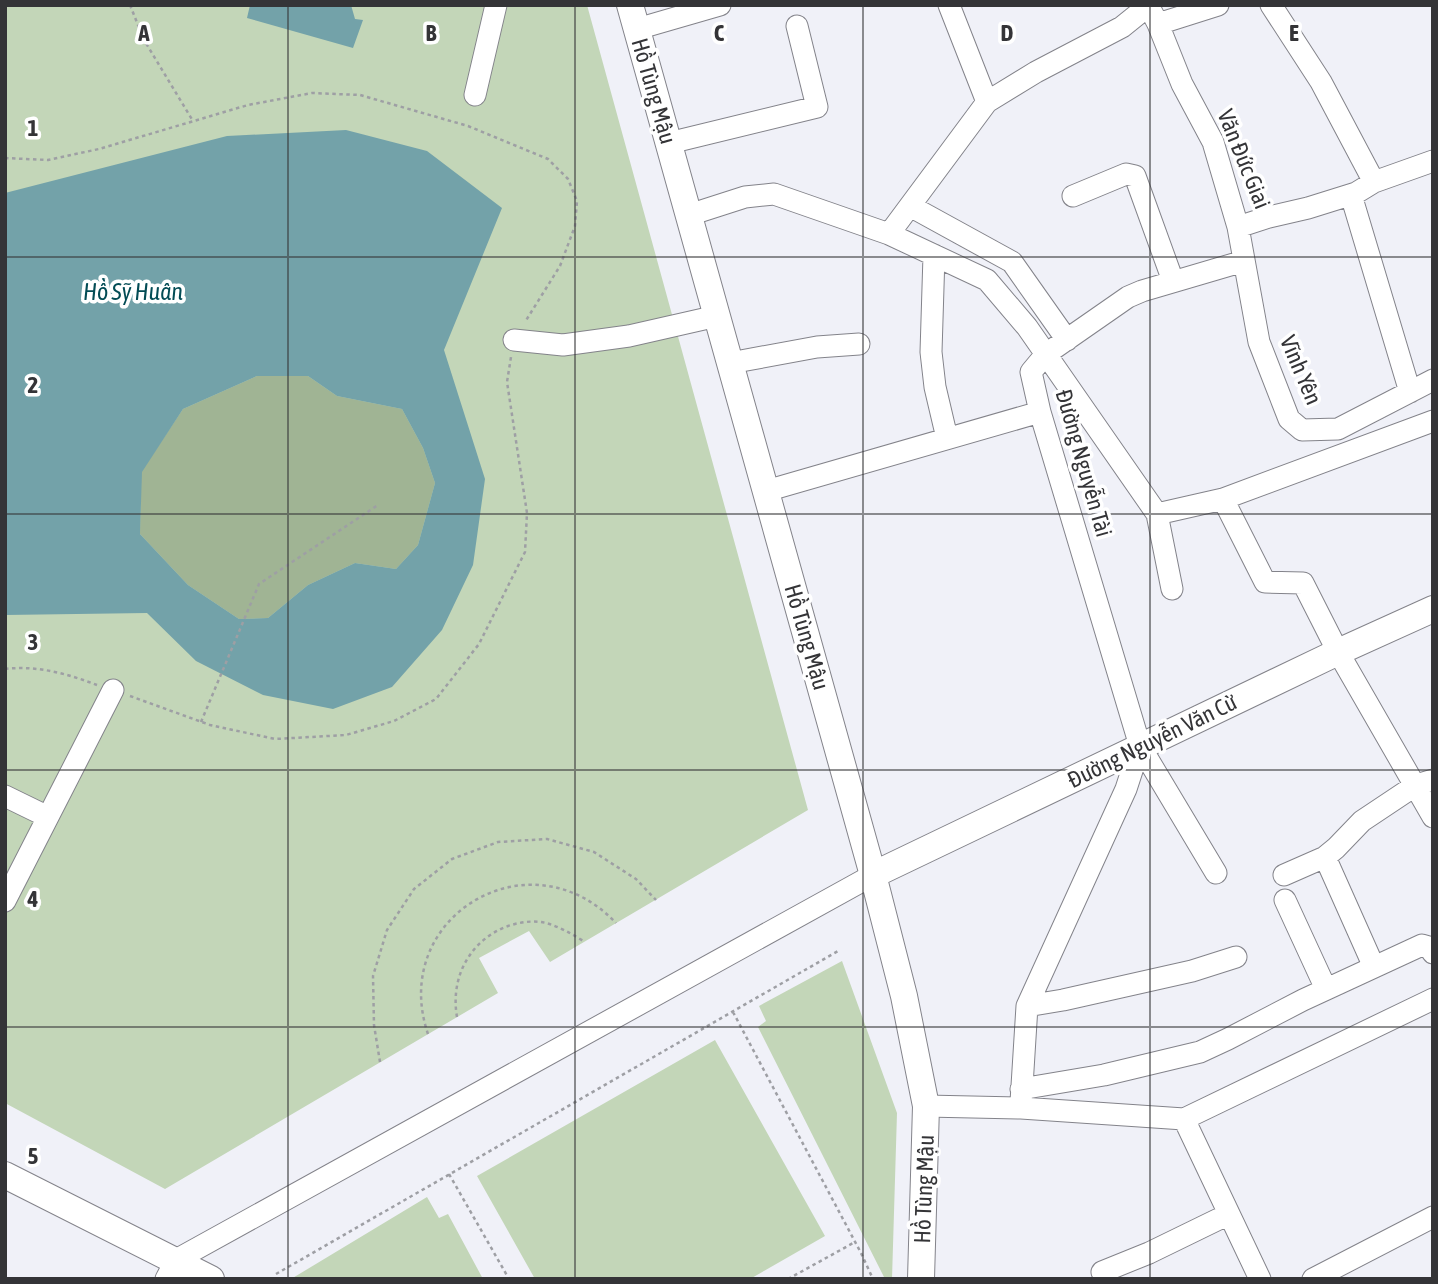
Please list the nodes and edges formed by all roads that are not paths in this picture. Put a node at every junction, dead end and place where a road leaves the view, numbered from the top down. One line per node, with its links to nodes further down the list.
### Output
1 (496, 5): 9 (street)
2 (720, 5): 7 (street)
3 (949, 5): 10 (street)
4 (1218, 5): 6 (street)
5 (1271, 5): 13 (street)
6 (1151, 12): 10 (street); 18 (street, Văn Đức Giai)
7 (633, 17): 11 (main road, Hồ Tùng Mậu)
8 (797, 26): 11 (street)
9 (475, 95)
10 (987, 102): 16 (street)
11 (669, 143): 17 (main road, Hồ Tùng Mậu)
12 (1433, 161): 13 (street, Văn Đức Giai)
13 (1374, 182): 14 (street, Văn Đức Giai)
14 (1351, 195): 18 (street, Văn Đức Giai); 30 (street)
15 (1073, 196): 22 (street)
16 (910, 206): 19 (street); 25 (street)
17 (689, 215): 19 (street); 23 (main road, Hồ Tùng Mậu)
18 (1238, 227): 21 (street, Vĩnh Yên)
19 (889, 234): 20 (street)
20 (934, 255): 27 (street); 33 (street)
21 (1244, 261): 22 (street); 30 (street, Vĩnh Yên)
22 (1173, 281): 25 (street)
23 (717, 316): 24 (street); 28 (main road, Hồ Tùng Mậu)
24 (514, 340)
25 (1067, 340): 27 (street)
26 (859, 344): 28 (street)
27 (1046, 354): 31 (street, Đường Nguyễn Tài); 36 (street)
28 (730, 363): 34 (main road, Hồ Tùng Mậu)
29 (1433, 380): 30 (street, Vĩnh Yên)
30 (1410, 392)
31 (1040, 412): 33 (street); 41 (street, Đường Nguyễn Tài)
32 (1433, 421): 35 (street)
33 (947, 438): 34 (street)
34 (766, 491): 48 (main road, Hồ Tùng Mậu)
35 (1223, 499): 36 (street); 39 (street)
36 (1157, 514): 37 (street)
37 (1172, 589)
38 (1433, 608): 39 (main road, Đường Nguyễn Văn Cừ)
39 (1338, 652): 41 (main road, Đường Nguyễn Văn Cừ); 42 (street)
40 (113, 690): 44 (street)
41 (1140, 746): 47 (street, Đường Nguyễn Tài); 48 (main road, Đường Nguyễn Văn Cừ); 57 (street)
42 (1424, 783): 45 (street); 46 (street)
43 (5, 796): 44 (street)
44 (48, 817): 51 (street)
45 (1433, 817)
46 (1325, 856): 49 (street); 54 (street)
47 (1216, 873)
48 (873, 875): 59 (main road, Hồ Tùng Mậu); 64 (street)
49 (1284, 875)
50 (1285, 900): 55 (street)
51 (5, 901)
52 (1433, 953): 54 (street)
53 (1236, 957): 57 (street)
54 (1374, 967): 55 (street)
55 (1326, 989): 58 (street)
56 (1433, 999): 60 (street)
57 (1027, 1006): 58 (street)
58 (1021, 1098): 59 (street); 60 (street)
59 (926, 1106): 67 (main road, Hồ Tùng Mậu)
60 (1184, 1119): 62 (street)
61 (5, 1175): 64 (main road)
62 (1229, 1214): 65 (street); 68 (street)
63 (1433, 1217): 69 (street)
64 (171, 1270): 66 (main road)
65 (1102, 1272)
66 (211, 1279)
67 (921, 1279)
68 (1260, 1279)
69 (1313, 1279)

